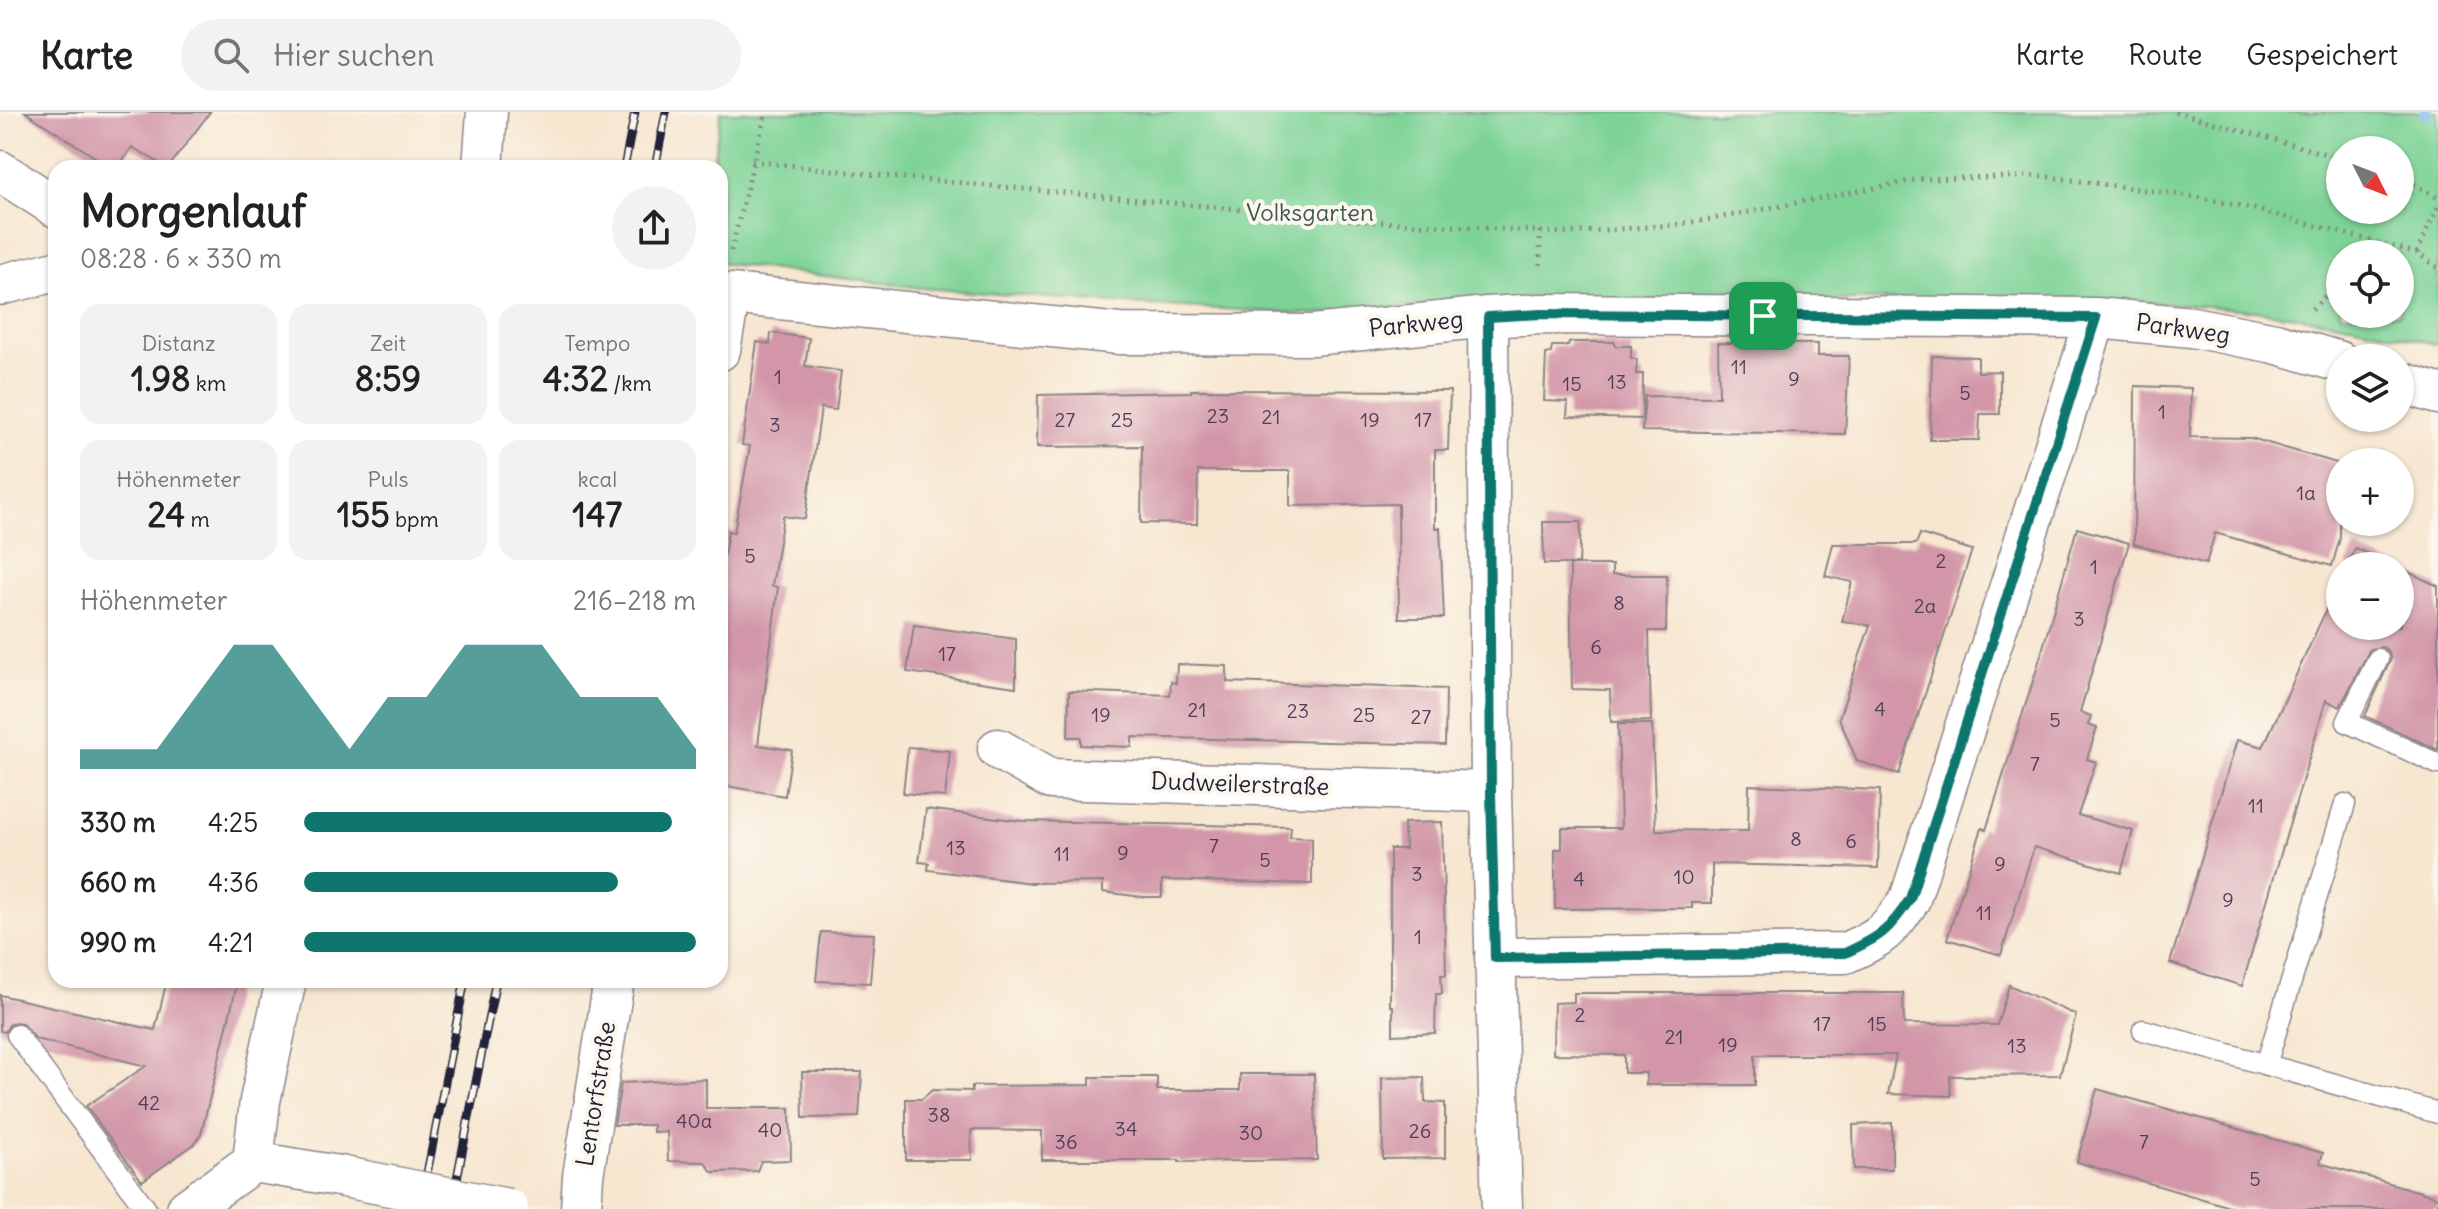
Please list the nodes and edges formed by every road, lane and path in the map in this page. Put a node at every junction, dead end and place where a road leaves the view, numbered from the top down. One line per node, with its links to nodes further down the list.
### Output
1 (487, 112): 5 (street)
2 (766, 112): 6 (path)
3 (2175, 112): 4 (path)
4 (2326, 154)
5 (484, 160)
6 (752, 161): 12 (path); 18 (path)
7 (0, 171): 10 (street)
8 (2414, 184): 9 (path)
9 (2438, 198)
10 (48, 202)
11 (2438, 206): 14 (path)
12 (2370, 240)
13 (2414, 252): 14 (path)
14 (2417, 253): 15 (path)
15 (2438, 268)
16 (48, 273): 17 (street)
17 (0, 285)
18 (730, 294): 19 (street); 20 (street, Parkweg)
19 (728, 305)
20 (1488, 317): 21 (street, Parkweg); 28 (street)
21 (2096, 318): 22 (street, Parkweg); 30 (street)
22 (2326, 358)
23 (2414, 386): 24 (street)
24 (2438, 394)
25 (2378, 659): 27 (lane)
26 (998, 749): 28 (street, Dudweilerstraße)
27 (2438, 764)
28 (1491, 792): 30 (street)
29 (2345, 804): 35 (lane)
30 (1495, 958): 42 (street)
31 (284, 988): 37 (street)
32 (613, 988): 41 (street, Lentorfstraße)
33 (2143, 1030): 35 (lane)
34 (17, 1035): 38 (lane)
35 (2266, 1065): 36 (lane)
36 (2438, 1113)
37 (253, 1162): 39 (street); 40 (street, bridge)
38 (146, 1209)
39 (187, 1209)
40 (508, 1209)
41 (581, 1209)
42 (1502, 1209)

